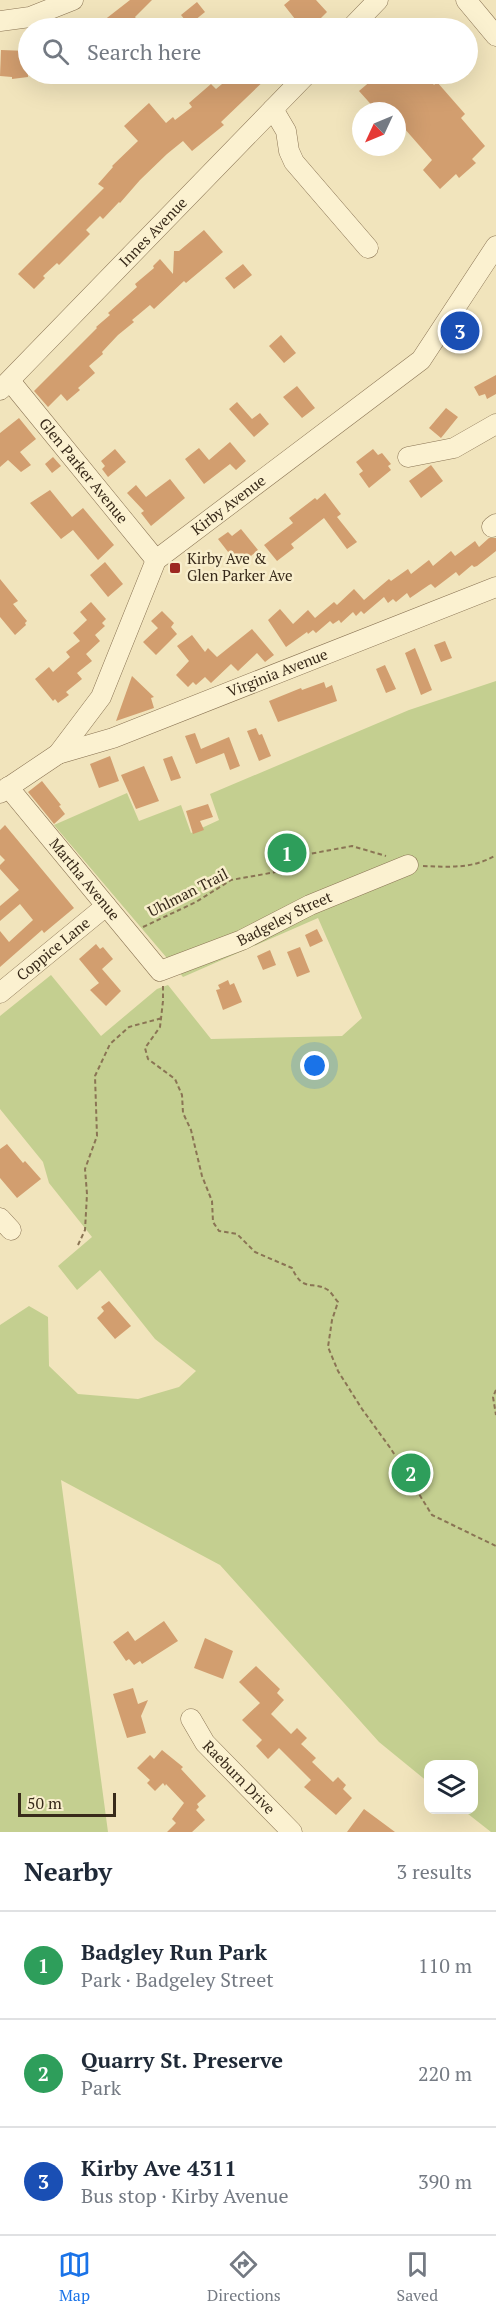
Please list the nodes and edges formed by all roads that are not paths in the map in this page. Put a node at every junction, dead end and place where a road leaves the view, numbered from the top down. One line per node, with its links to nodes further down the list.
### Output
1 (73, 0): 4 (street)
2 (378, 0): 5 (street)
3 (466, 0): 8 (street)
4 (22, 18)
5 (361, 18)
6 (18, 19): 7 (street)
7 (0, 21)
8 (496, 36)
9 (297, 84): 10 (street, Innes Avenue)
10 (273, 109): 12 (street); 13 (street, Innes Avenue)
11 (496, 246): 16 (street, Kirby Avenue)
12 (368, 248)
13 (5, 386): 16 (street, Glen Parker Avenue)
14 (495, 425): 15 (street)
15 (408, 457)
16 (156, 560): 18 (street)
17 (496, 587): 18 (street, Virginia Avenue)
18 (58, 754): 19 (street)
19 (4, 790): 21 (street, Martha Avenue)
20 (408, 865): 22 (street, Badgeley Street)
21 (106, 906): 22 (street, Martha Avenue); 23 (street, Coppice Lane)
22 (160, 971)
23 (0, 993)
24 (191, 1719): 25 (street, Raeburn Drive)
25 (292, 1832)

